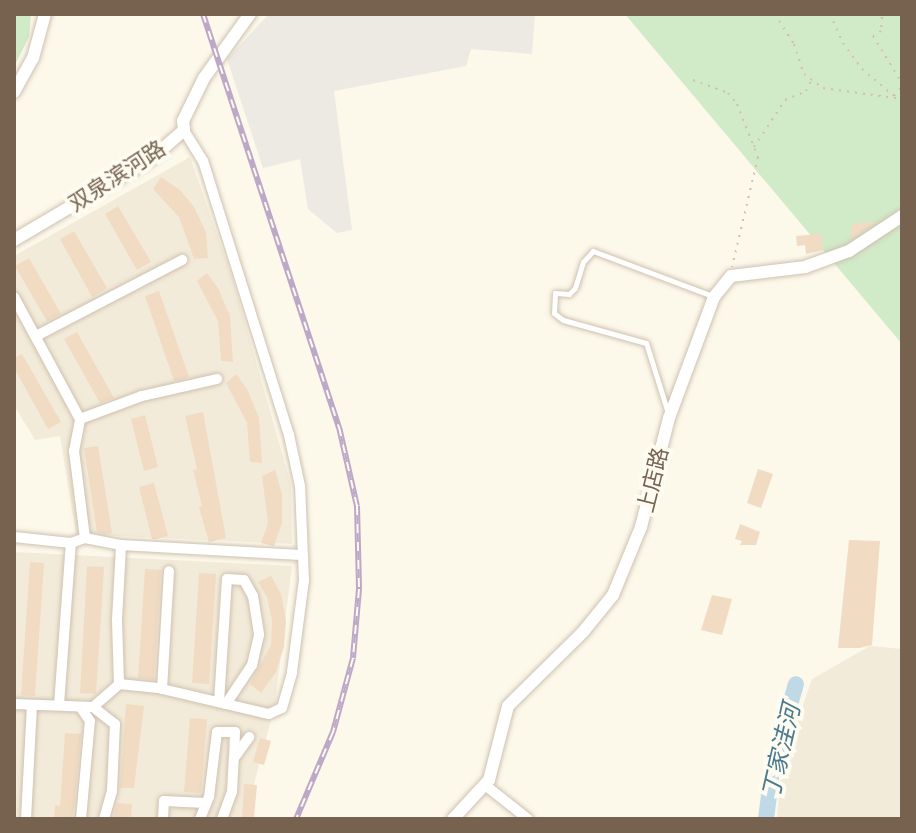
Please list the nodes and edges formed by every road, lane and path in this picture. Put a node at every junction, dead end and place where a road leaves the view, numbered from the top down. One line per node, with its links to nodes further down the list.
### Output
1 (45, 14): 9 (street)
2 (250, 14): 12 (street, 双泉滨河路)
3 (775, 14): 6 (path)
4 (830, 14): 10 (path)
5 (878, 14): 8 (path)
6 (812, 79): 10 (path); 13 (path)
7 (693, 80): 13 (path)
8 (902, 84): 10 (path)
9 (14, 92)
10 (894, 96): 11 (path)
11 (902, 99)
12 (184, 130): 15 (street, 双泉滨河路); 28 (street)
13 (754, 148): 17 (path)
14 (902, 216): 17 (street)
15 (14, 240)
16 (182, 260): 20 (street)
17 (731, 276): 19 (street, 上店路)
18 (14, 297): 20 (street)
19 (714, 297): 22 (street, 上店路); 22 (lane)
20 (36, 336): 23 (street)
21 (217, 379): 23 (street)
22 (669, 418): 40 (street, 上店路)
23 (80, 419): 25 (street)
24 (14, 537): 26 (street)
25 (85, 538): 26 (street); 27 (street)
26 (71, 543): 35 (street)
27 (121, 545): 28 (street); 30 (street)
28 (301, 555): 32 (street)
29 (169, 571): 31 (street)
30 (119, 684): 31 (street); 36 (street)
31 (162, 689): 32 (street)
32 (222, 703): 32 (street)
33 (14, 704): 34 (street)
34 (32, 705): 35 (street); 42 (street)
35 (59, 705): 37 (street)
36 (93, 707): 37 (street); 44 (street)
37 (81, 708): 43 (street)
38 (249, 737): 39 (street)
39 (234, 758): 41 (street); 47 (street)
40 (485, 785): 48 (street, 上店路); 49 (street)
41 (206, 803): 45 (street); 46 (street)
42 (26, 819)
43 (81, 819)
44 (104, 819)
45 (163, 819)
46 (200, 819)
47 (222, 819)
48 (453, 819)
49 (528, 819)

